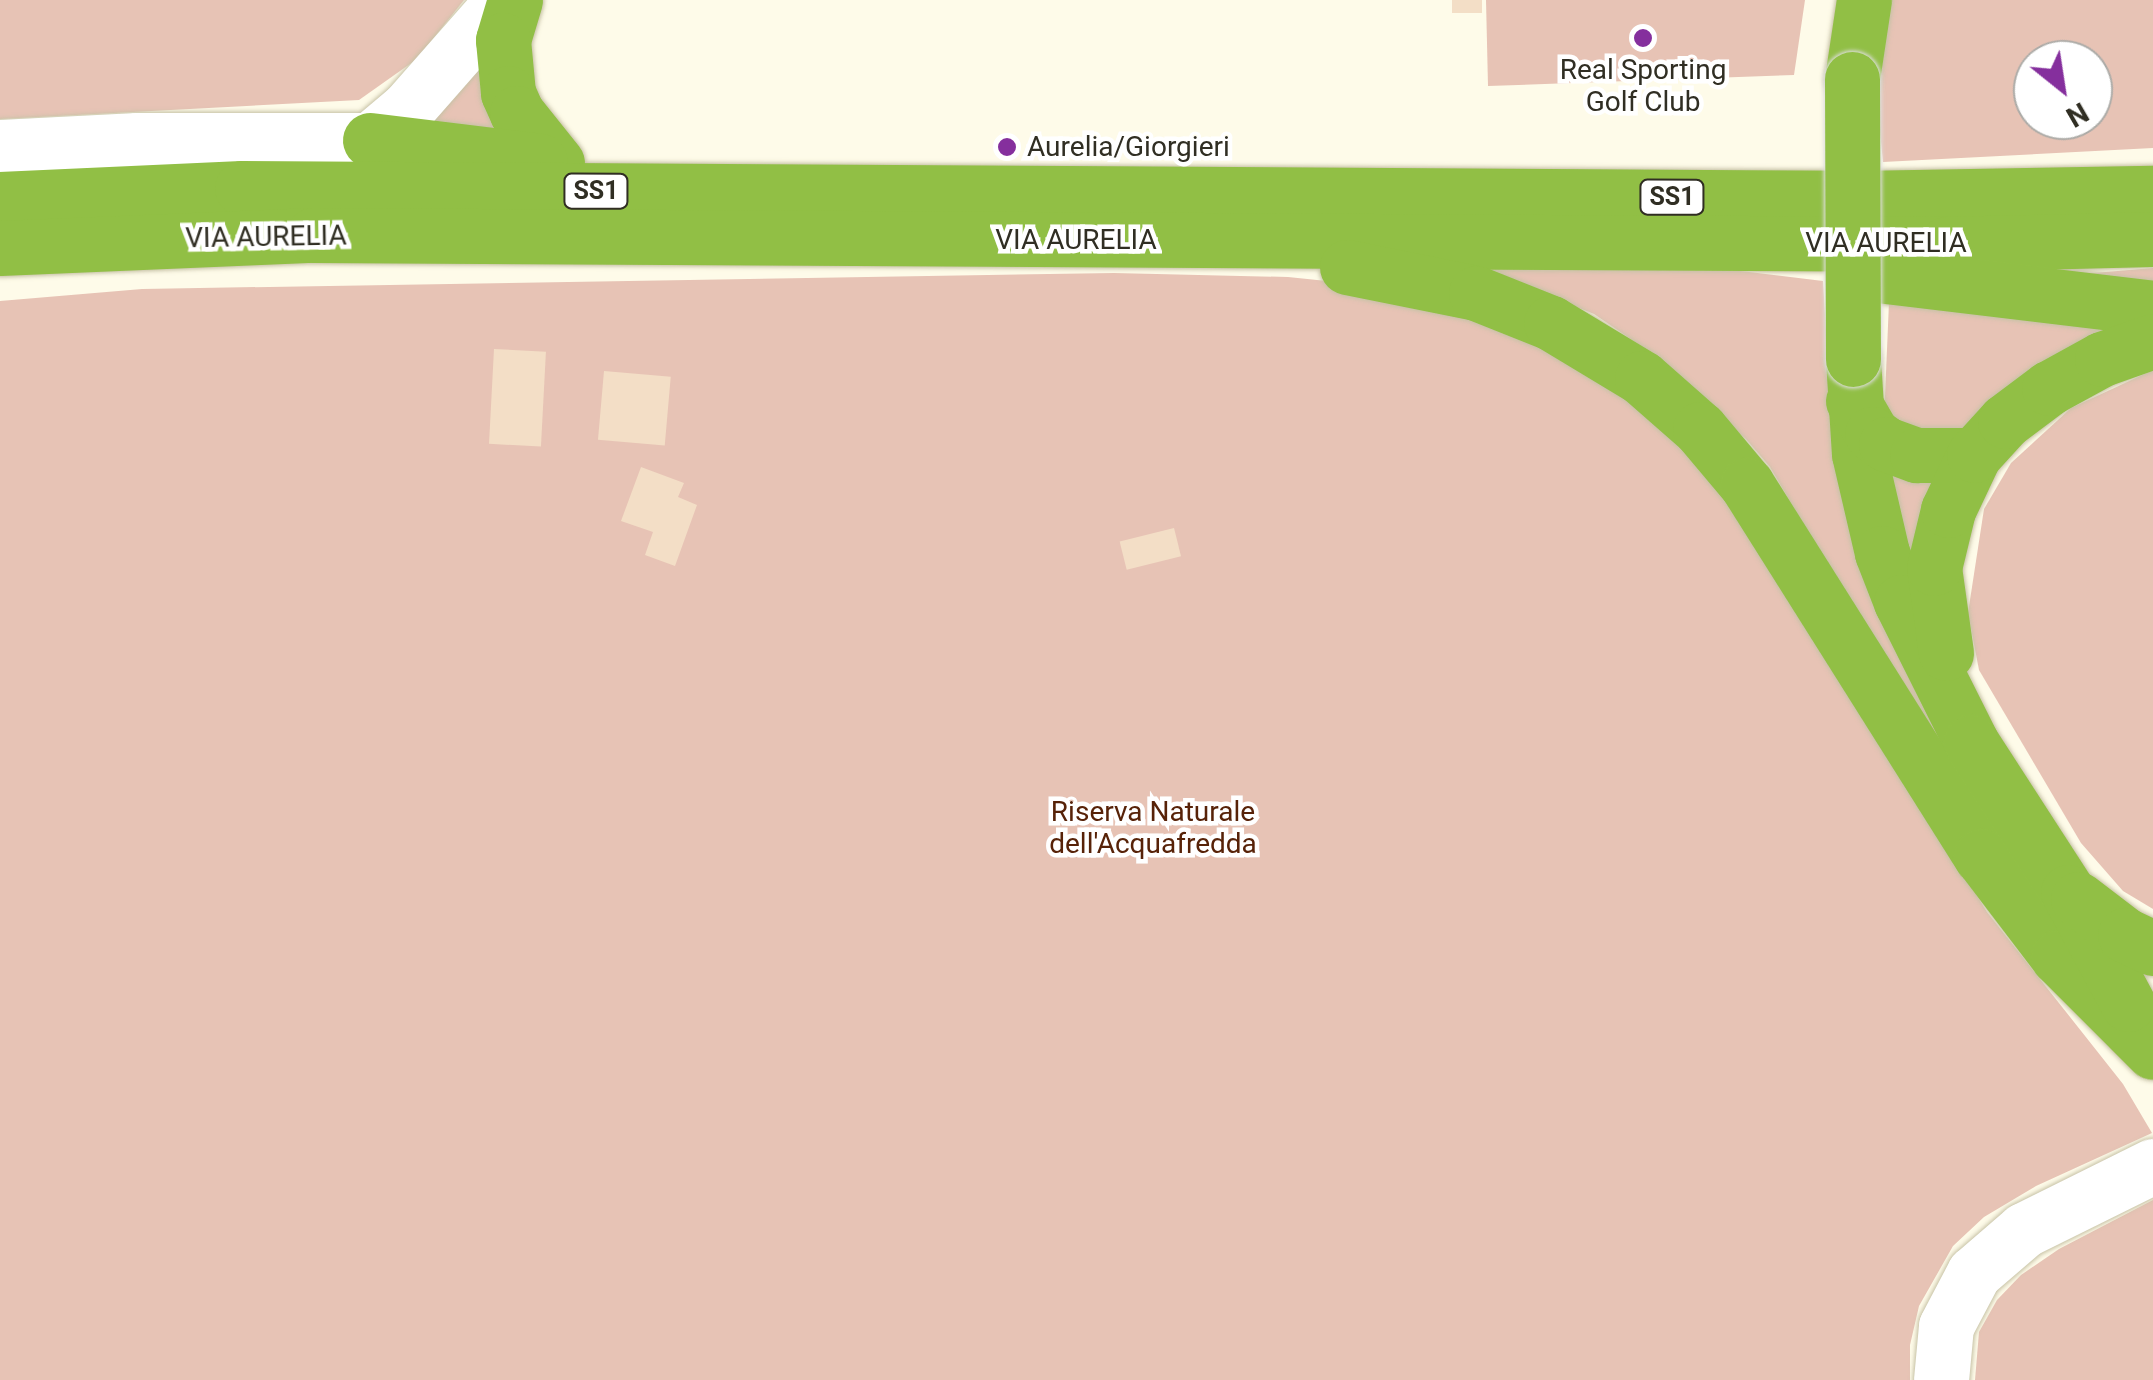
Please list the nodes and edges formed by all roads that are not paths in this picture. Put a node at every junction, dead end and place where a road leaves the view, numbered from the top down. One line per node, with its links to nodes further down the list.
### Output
1 (504, 0): 4 (street)
2 (515, 0): 6 (highway)
3 (1864, 0): 18 (highway, bridge)
4 (370, 140): 5 (street); 6 (highway)
5 (0, 147)
6 (557, 163): 8 (highway)
7 (2153, 193): 8 (highway, VIA AURELIA / SS1)
8 (1192, 195): 9 (highway, VIA AURELIA / SS1)
9 (0, 200)
10 (546, 238): 12 (highway, VIA AURELIA / SS1); 14 (highway, VIA AURELIA / SS1); 15 (highway)
11 (2153, 239): 13 (highway, VIA AURELIA / SS1)
12 (990, 240): 13 (highway, VIA AURELIA / SS1); 23 (highway)
13 (1648, 242): 16 (highway)
14 (0, 248)
15 (0, 286)
16 (2153, 308)
17 (2153, 341): 19 (highway)
18 (1853, 380): 19 (highway); 20 (highway)
19 (1974, 455): 20 (highway)
20 (1971, 742): 21 (highway)
21 (2068, 892): 22 (highway); 23 (highway)
22 (2153, 948)
23 (2153, 1052)
24 (2153, 1166): 25 (street)
25 (1942, 1380)

